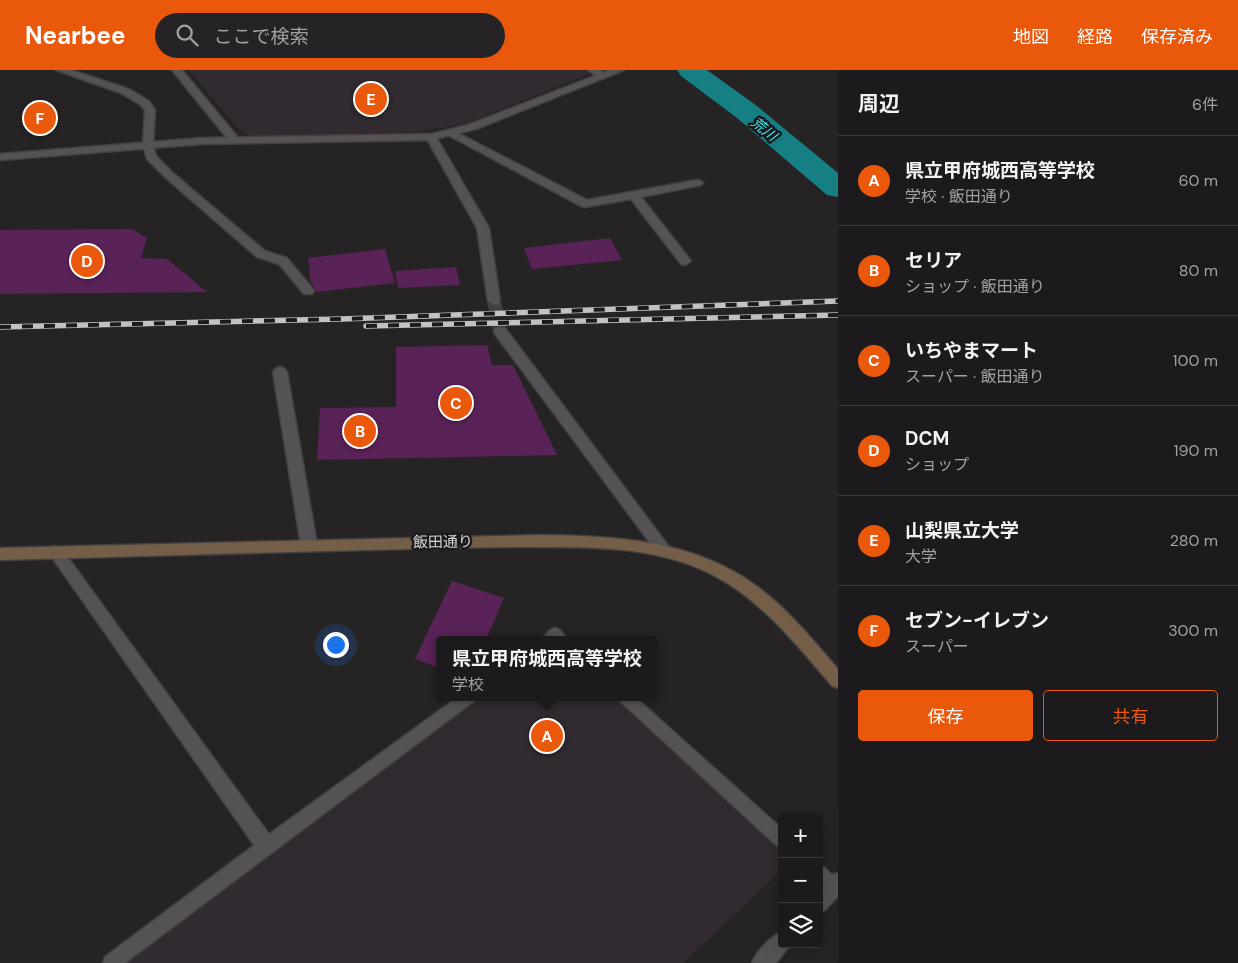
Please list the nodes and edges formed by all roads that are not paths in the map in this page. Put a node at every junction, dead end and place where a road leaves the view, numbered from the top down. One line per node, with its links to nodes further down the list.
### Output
1 (61, 70): 8 (street)
2 (177, 70): 7 (street)
3 (619, 70): 4 (street)
4 (597, 73): 5 (street)
5 (452, 133): 6 (street); 11 (street)
6 (431, 137): 7 (street); 14 (street)
7 (235, 141): 8 (street)
8 (148, 145): 9 (street); 13 (street)
9 (0, 157)
10 (697, 183): 11 (street)
11 (634, 195): 12 (street)
12 (685, 262)
13 (308, 291)
14 (494, 301)
15 (500, 331): 18 (street)
16 (280, 372): 17 (street)
17 (308, 545): 18 (main road, 飯田通り); 19 (main road, 飯田通り)
18 (664, 551): 21 (main road, 飯田通り)
19 (56, 552): 20 (main road, 飯田通り); 25 (street)
20 (0, 554)
21 (838, 681)
22 (464, 701): 25 (lane)
23 (629, 701): 24 (lane)
24 (778, 836)
25 (266, 846): 29 (lane)
26 (830, 881): 27 (street)
27 (823, 894)
28 (778, 946): 30 (street)
29 (111, 963)
30 (762, 963)

